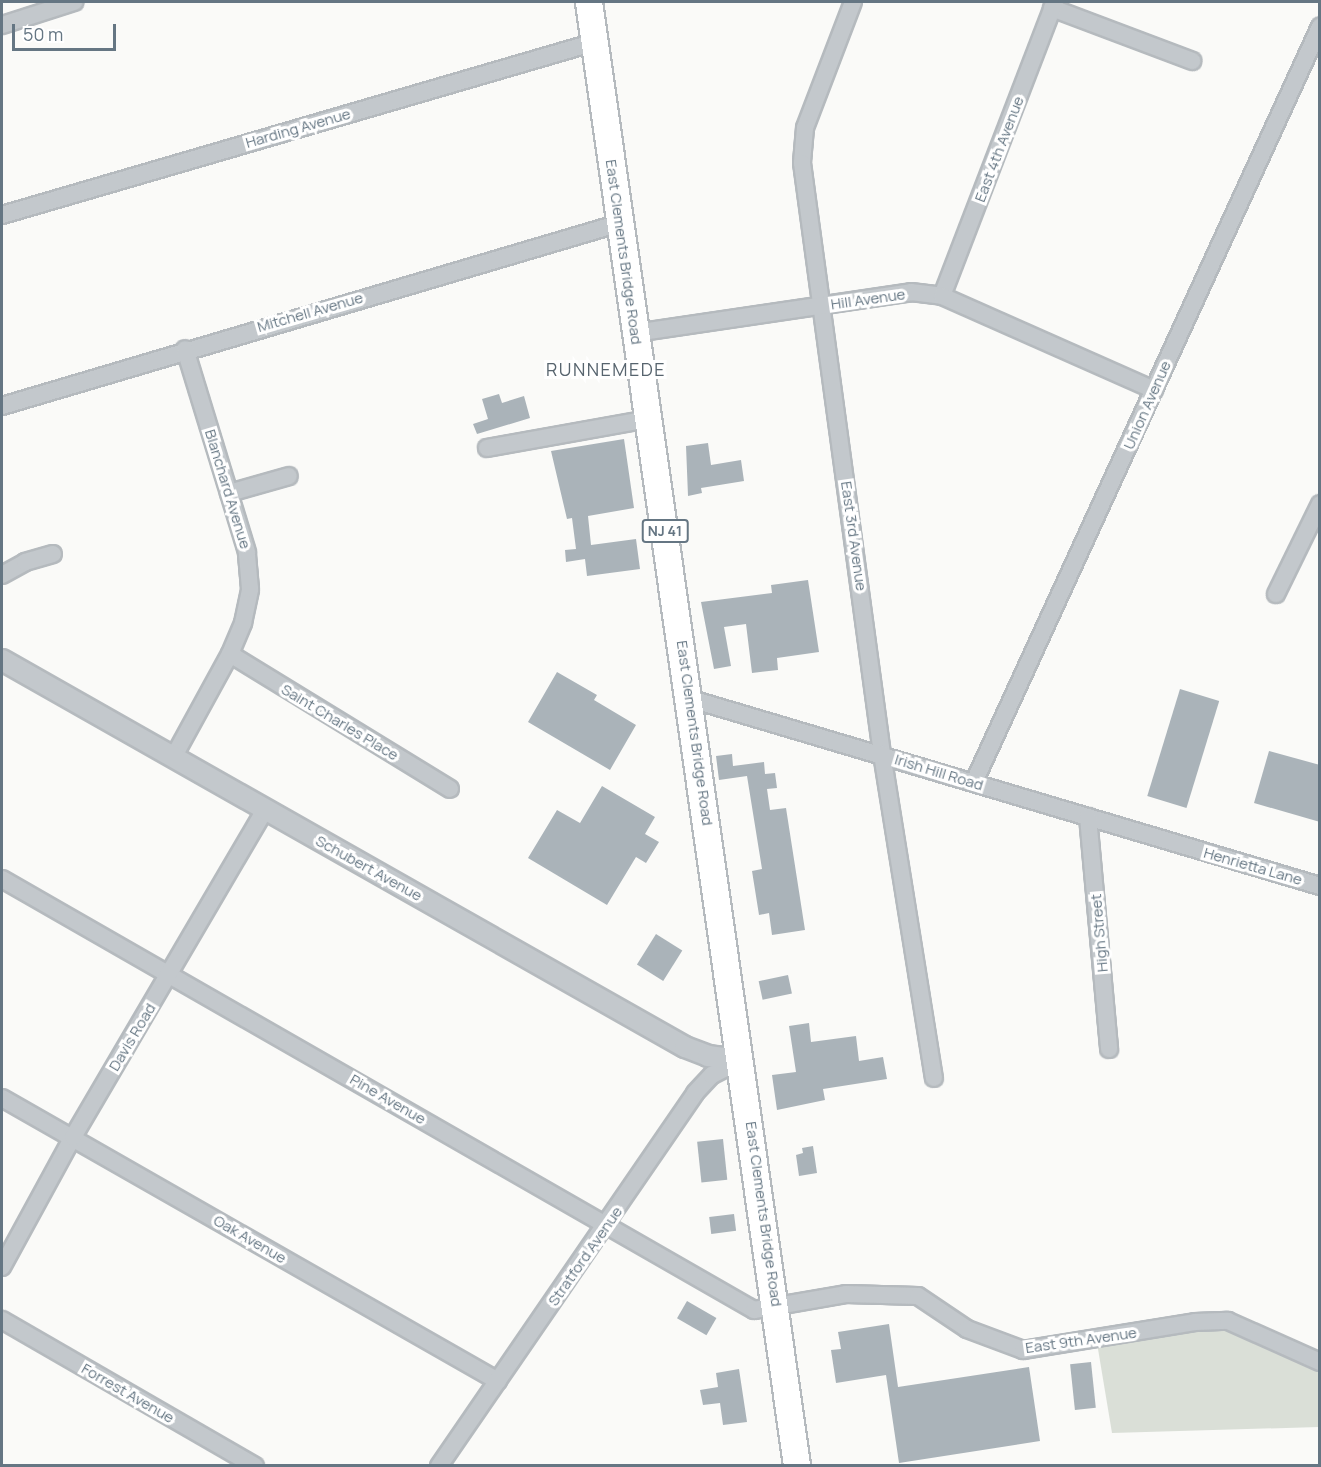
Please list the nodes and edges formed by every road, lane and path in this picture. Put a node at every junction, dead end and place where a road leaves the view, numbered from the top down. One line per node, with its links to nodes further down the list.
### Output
1 (74, 2): 5 (street)
2 (589, 2): 7 (main road, East Clements Bridge Road / NJ 41)
3 (854, 2): 12 (street, East 3rd Avenue)
4 (1054, 5): 8 (street); 11 (street, East 4th Avenue)
5 (2, 25)
6 (1320, 27): 15 (street, Union Avenue)
7 (595, 42): 9 (street, Harding Avenue); 10 (main road, East Clements Bridge Road / NJ 41)
8 (1192, 61)
9 (2, 215)
10 (620, 223): 13 (main road, East Clements Bridge Road / NJ 41); 14 (street, Mitchell Avenue)
11 (942, 296): 12 (street, Hill Avenue); 15 (street, Hill Avenue)
12 (822, 306): 13 (street, Hill Avenue); 28 (street, East 3rd Avenue)
13 (635, 333): 17 (main road, East Clements Bridge Road / NJ 41)
14 (185, 349): 16 (street, Mitchell Avenue); 20 (street, Blanchard Avenue)
15 (1154, 390): 30 (street, Union Avenue)
16 (2, 406)
17 (648, 419): 18 (street); 27 (main road, East Clements Bridge Road / NJ 41)
18 (487, 448)
19 (289, 476): 20 (street)
20 (229, 493): 25 (street, Blanchard Avenue)
21 (1320, 504): 24 (street)
22 (53, 554): 23 (street)
23 (2, 575)
24 (1276, 594)
25 (230, 654): 29 (street, Blanchard Avenue); 31 (street, Saint Charles Place)
26 (2, 660): 29 (street, Schubert Avenue)
27 (690, 699): 28 (street, Irish Hill Road); 39 (main road, East Clements Bridge Road / NJ 41)
28 (882, 754): 30 (street, Irish Hill Road); 40 (street, East 3rd Avenue)
29 (173, 758): 32 (street, Schubert Avenue)
30 (974, 782): 33 (street, Irish Hill Road)
31 (450, 789)
32 (265, 810): 37 (street, Davis Road); 39 (street, Schubert Avenue)
33 (1088, 817): 34 (street, Irish Hill Road); 38 (street, High Street)
34 (1186, 847): 36 (street, Henrietta Lane)
35 (2, 879): 37 (street, Pine Avenue)
36 (1320, 886)
37 (169, 975): 42 (street, Davis Road); 43 (street, Pine Avenue)
38 (1109, 1049)
39 (742, 1060): 43 (street, Stratford Avenue); 45 (main road, East Clements Bridge Road / NJ 41)
40 (934, 1078)
41 (2, 1098): 42 (street, Oak Avenue)
42 (73, 1137): 44 (street, Davis Road); 48 (street, Oak Avenue)
43 (607, 1225): 45 (street, Pine Avenue); 48 (street, Stratford Avenue)
44 (2, 1267)
45 (777, 1309): 47 (street, East 9th Avenue); 49 (main road, East Clements Bridge Road / NJ 41)
46 (2, 1320): 50 (street, Forrest Avenue)
47 (1320, 1362)
48 (498, 1381): 51 (street, Stratford Avenue)
49 (794, 1465)
50 (255, 1466)
51 (439, 1466)

